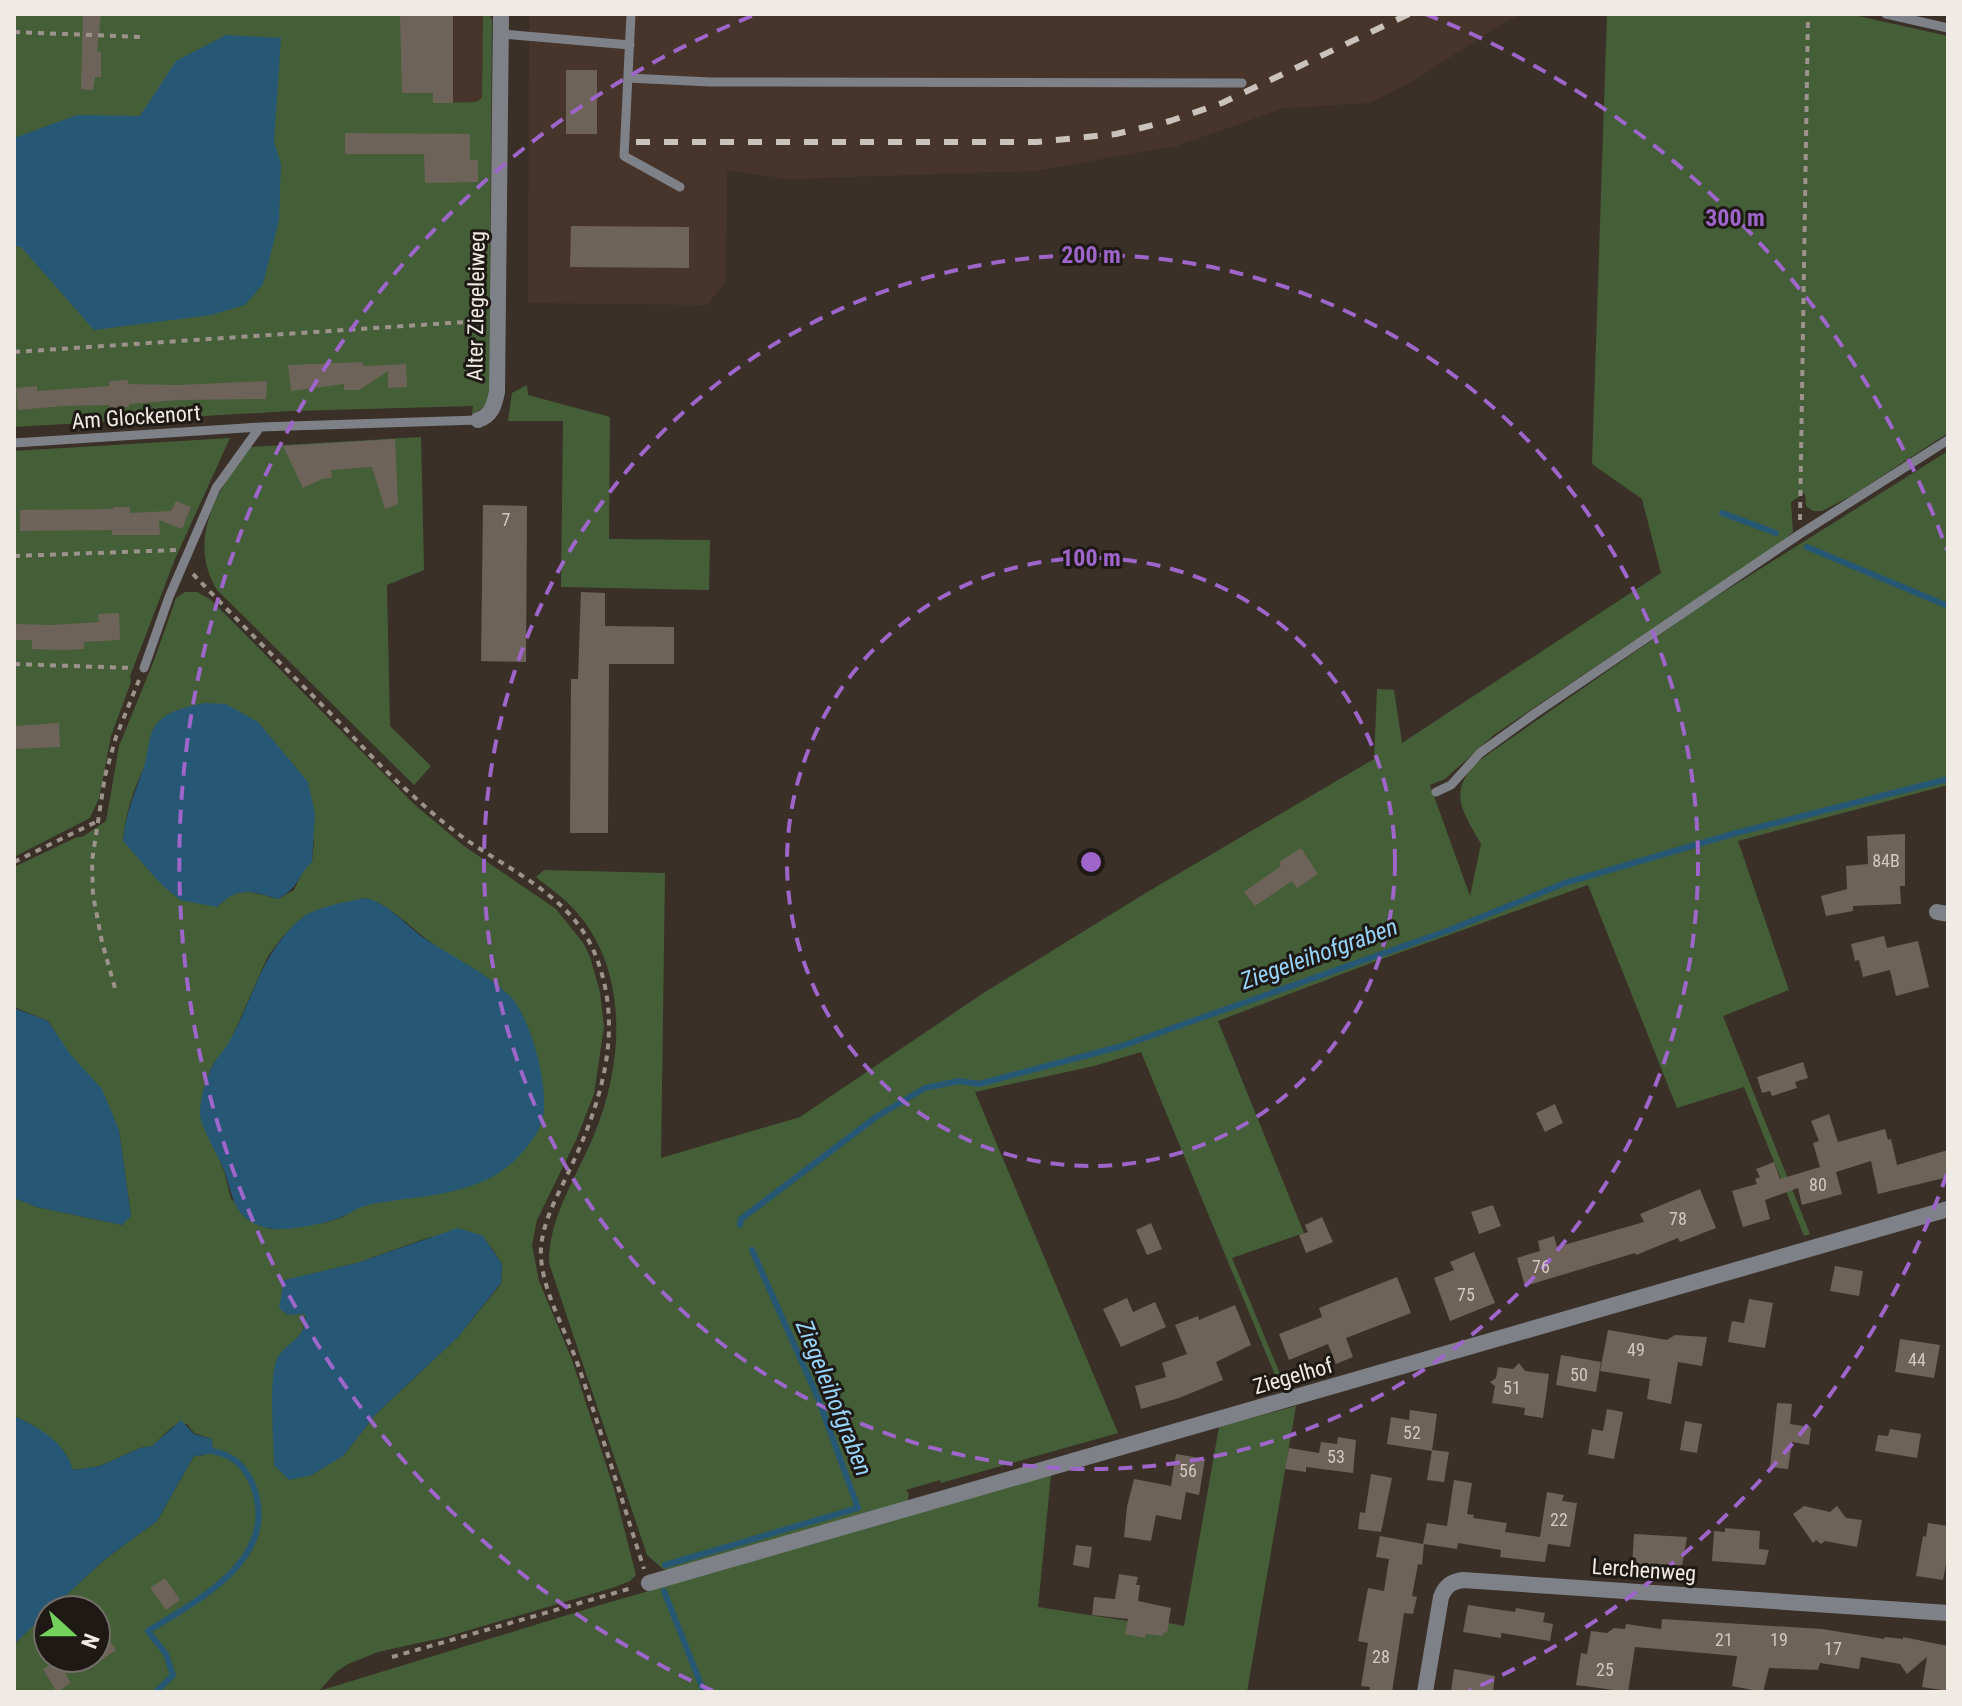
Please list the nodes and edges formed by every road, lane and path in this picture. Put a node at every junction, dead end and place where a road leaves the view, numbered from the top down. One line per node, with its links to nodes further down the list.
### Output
1 (501, 14): 7 (street, Alter Ziegeleiweg)
2 (631, 14): 9 (lane)
3 (1808, 14): 19 (path)
4 (1886, 14): 5 (lane)
5 (1948, 28)
6 (14, 32): 8 (path)
7 (501, 34): 9 (lane); 13 (street, Alter Ziegeleiweg)
8 (142, 37)
9 (630, 45): 10 (lane)
10 (628, 78): 11 (lane); 12 (lane)
11 (1242, 83)
12 (680, 187)
13 (498, 320): 14 (path); 15 (street, Alter Ziegeleiweg)
14 (14, 352)
15 (478, 420): 16 (lane, Alter Ziegeleiweg)
16 (260, 427): 18 (lane, Am Glockenort); 20 (lane)
17 (1948, 440): 19 (lane)
18 (14, 443)
19 (1800, 534): 25 (lane)
20 (190, 549): 21 (path); 22 (lane)
21 (14, 556)
22 (184, 564): 24 (lane); 30 (path)
23 (14, 664): 24 (path)
24 (144, 668): 26 (path)
25 (1436, 792)
26 (100, 820): 27 (path); 28 (path)
27 (14, 862)
28 (115, 988)
29 (1948, 1209): 30 (street, Ziegelhof)
30 (649, 1583): 32 (path)
31 (1948, 1613): 33 (street, Lerchenweg)
32 (392, 1657)
33 (1425, 1692)

